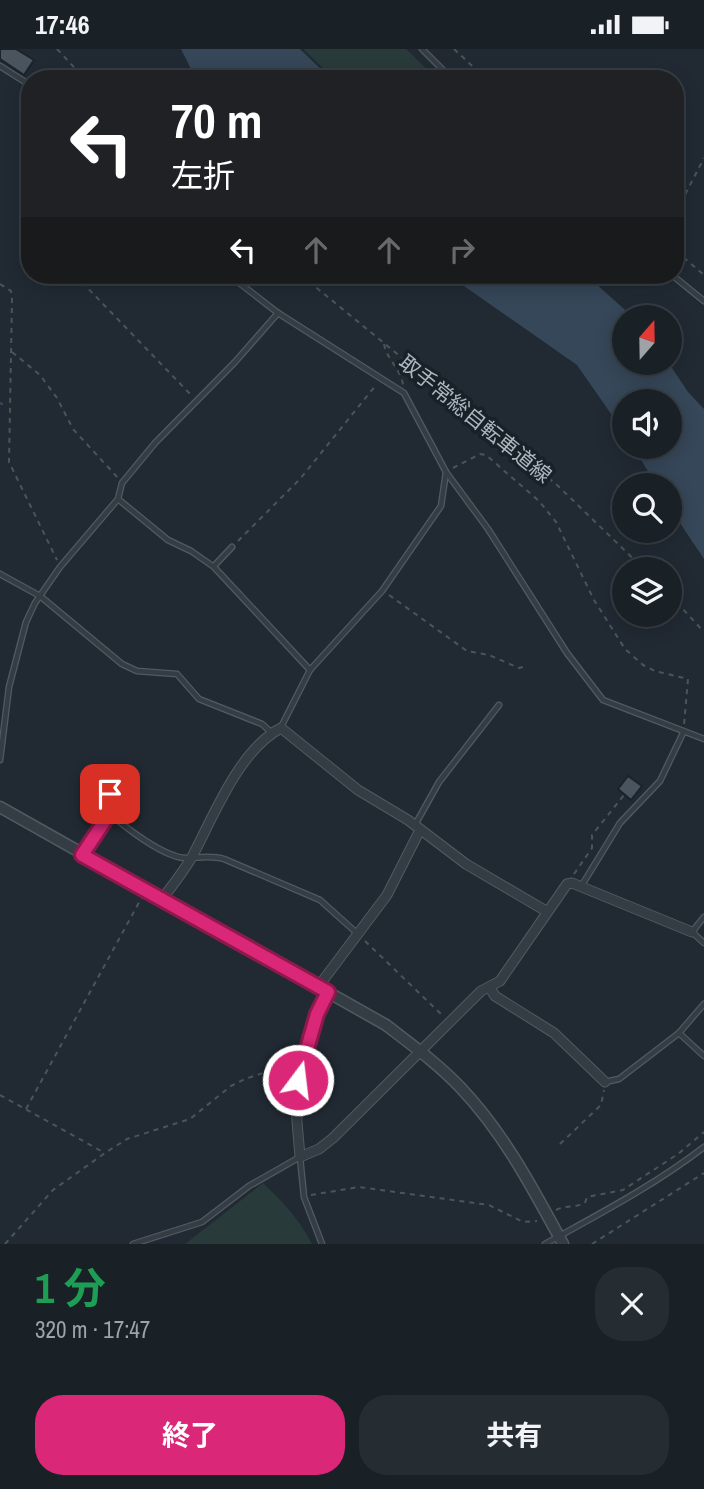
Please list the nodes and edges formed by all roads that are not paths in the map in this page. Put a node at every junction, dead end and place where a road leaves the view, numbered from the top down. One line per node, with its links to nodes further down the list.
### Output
1 (422, 49): 3 (lane)
2 (0, 66): 4 (lane)
3 (443, 70)
4 (21, 79)
5 (241, 284): 8 (lane)
6 (683, 284): 7 (lane)
7 (704, 302)
8 (278, 313): 9 (lane); 10 (lane)
9 (446, 472): 15 (lane); 18 (lane)
10 (118, 499): 12 (lane); 14 (lane)
11 (232, 547): 12 (lane)
12 (214, 567): 15 (lane)
13 (0, 574): 14 (lane)
14 (40, 596): 17 (lane); 20 (lane)
15 (310, 670): 17 (lane)
16 (499, 705): 24 (lane)
17 (276, 730): 24 (street); 26 (street)
18 (683, 733): 19 (lane); 27 (lane)
19 (704, 739)
20 (0, 760)
21 (110, 794): 23 (lane)
22 (0, 807): 25 (street)
23 (110, 813): 25 (lane); 26 (lane)
24 (417, 827): 29 (street); 32 (street)
25 (82, 855): 28 (street)
26 (192, 857): 28 (street); 32 (lane)
27 (581, 887): 29 (street); 31 (street)
28 (162, 899): 35 (street)
29 (546, 911): 34 (street)
30 (704, 917): 31 (lane)
31 (692, 932): 33 (lane)
32 (359, 935): 35 (street)
33 (704, 943)
34 (490, 988): 38 (street); 40 (street)
35 (323, 990): 38 (street); 42 (street)
36 (704, 1003): 37 (lane)
37 (679, 1033): 39 (lane); 40 (lane)
38 (421, 1052): 42 (street); 43 (street)
39 (704, 1056)
40 (605, 1082)
41 (704, 1147): 43 (lane)
42 (300, 1157): 44 (lane); 45 (lane)
43 (561, 1240): 46 (lane)
44 (134, 1244)
45 (322, 1244)
46 (545, 1244)

